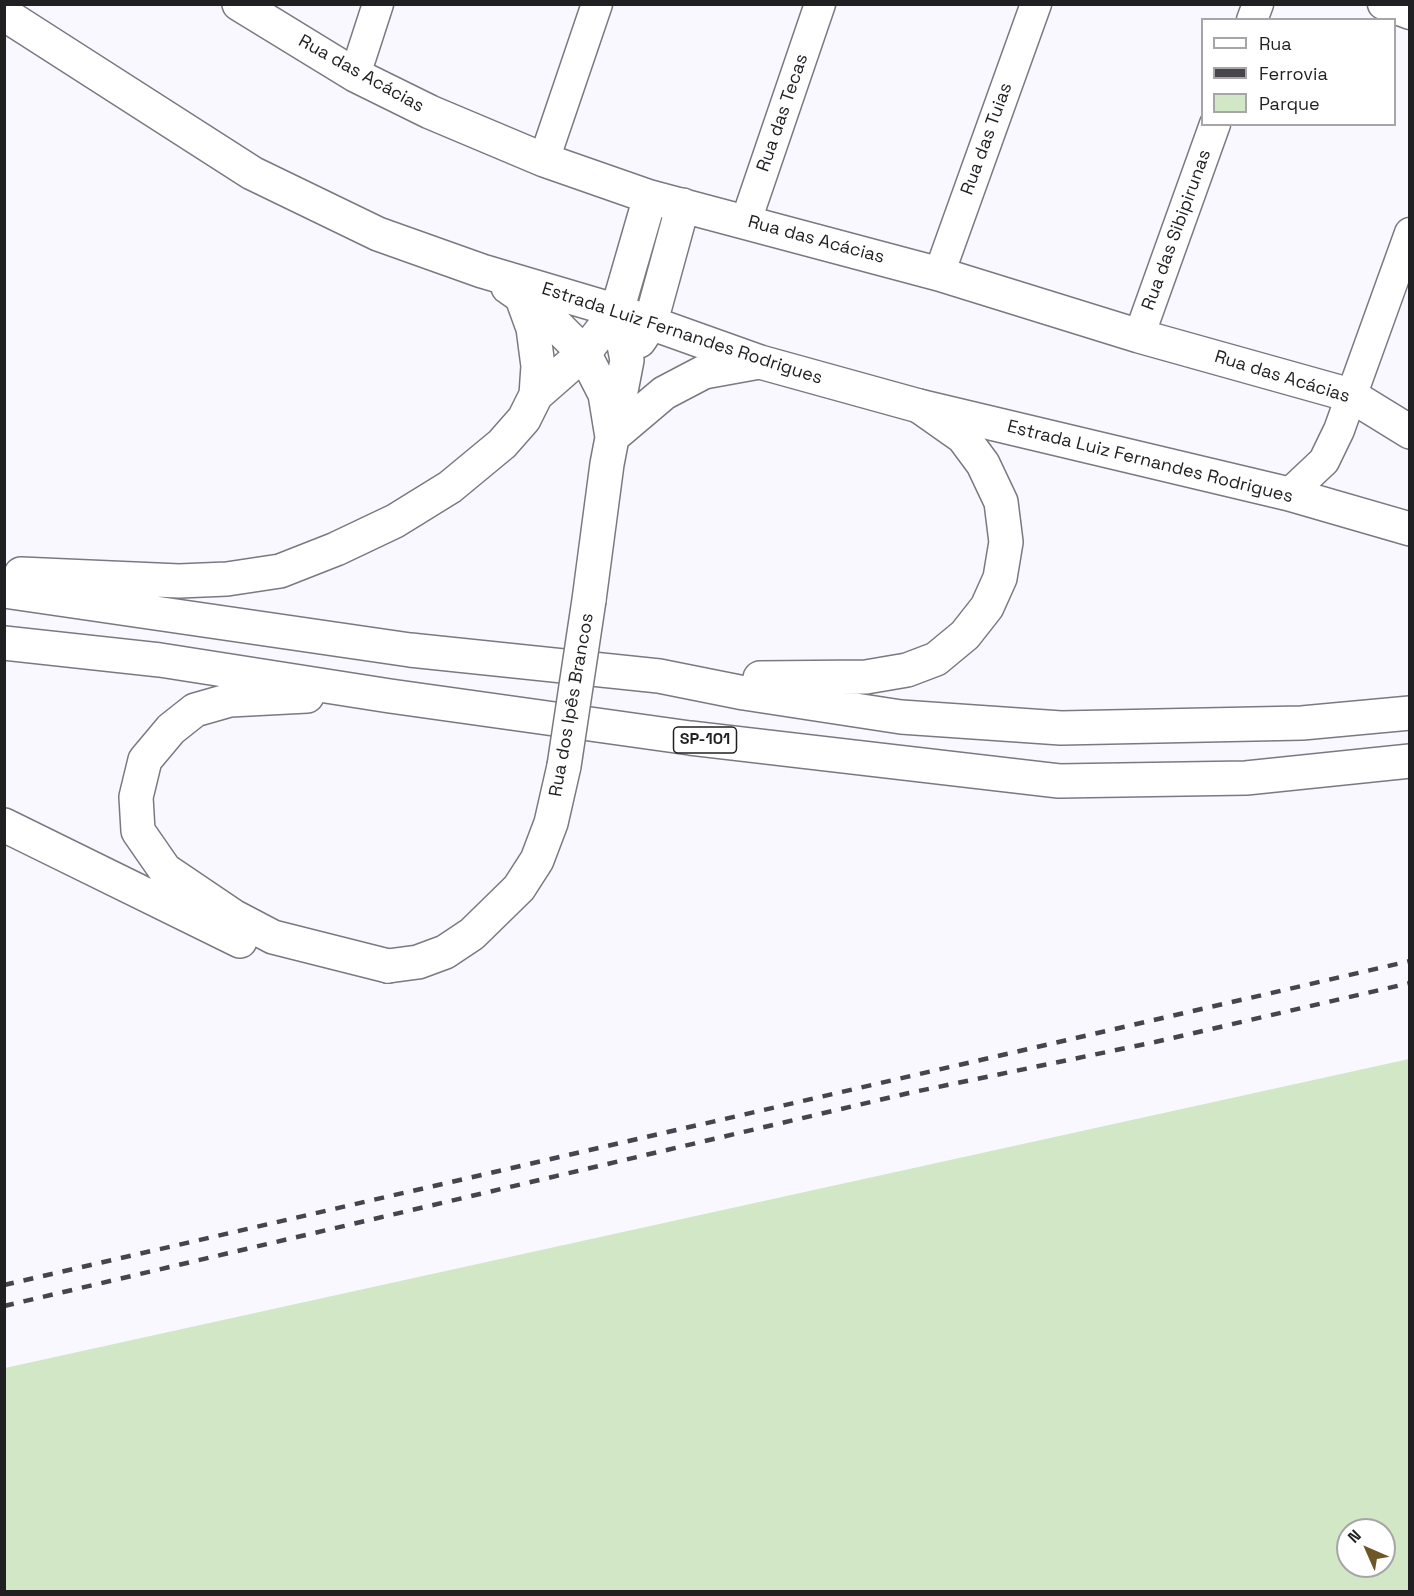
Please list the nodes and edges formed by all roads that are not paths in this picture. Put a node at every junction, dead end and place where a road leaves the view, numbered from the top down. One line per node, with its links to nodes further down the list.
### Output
1 (239, 4): 9 (main road, Rua das Acácias)
2 (378, 4): 9 (street)
3 (597, 4): 11 (street)
4 (820, 4): 14 (street, Rua das Tecas)
5 (1036, 4): 17 (street, Rua das Tuias)
6 (1383, 4): 8 (street)
7 (4, 14): 16 (main road, Estrada Luiz Fernandes Rodrigues)
8 (1410, 14)
9 (355, 75): 11 (main road, Rua das Acácias)
10 (1214, 126): 21 (street, Rua das Sibipirunas)
11 (544, 160): 12 (main road, Rua das Acácias)
12 (650, 197): 13 (main road, Rua das Acácias); 19 (main road, Rua dos Ipês Brancos)
13 (683, 205): 14 (main road, Rua das Acácias); 20 (main road, Rua dos Ipês Brancos)
14 (746, 221): 17 (main road, Rua das Acácias)
15 (1410, 233): 25 (street)
16 (482, 271): 18 (main road); 19 (main road, Estrada Luiz Fernandes Rodrigues)
17 (939, 274): 21 (main road, Rua das Acácias)
18 (521, 295): 22 (main road); 26 (main road)
19 (617, 311): 20 (main road, Estrada Luiz Fernandes Rodrigues); 22 (main road); 23 (main road, Rua dos Ipês Brancos)
20 (650, 325): 23 (main road, Rua dos Ipês Brancos); 24 (main road, Estrada Luiz Fernandes Rodrigues)
21 (1139, 336): 25 (main road, Rua das Acácias)
22 (584, 353): 26 (main road); 29 (main road)
23 (627, 360): 29 (main road, Rua dos Ipês Brancos)
24 (760, 362): 27 (main road, Estrada Luiz Fernandes Rodrigues); 29 (main road)
25 (1350, 394): 28 (main road, Rua das Acácias); 30 (street)
26 (536, 395): 32 (main road)
27 (919, 406): 30 (main road, Estrada Luiz Fernandes Rodrigues); 35 (main road)
28 (1410, 432)
29 (612, 437): 40 (main road, Rua dos Ipês Brancos, bridge)
30 (1288, 494): 31 (main road, Estrada Luiz Fernandes Rodrigues)
31 (1410, 529)
32 (4, 574)
33 (4, 591): 35 (main road)
34 (4, 643): 36 (main road, SP-101)
35 (659, 676): 37 (main road)
36 (390, 696): 38 (main road, SP-101); 40 (main road)
37 (1410, 713)
38 (1410, 761)
39 (4, 825): 40 (main road, Rua dos Ipês Brancos)
40 (388, 966)

